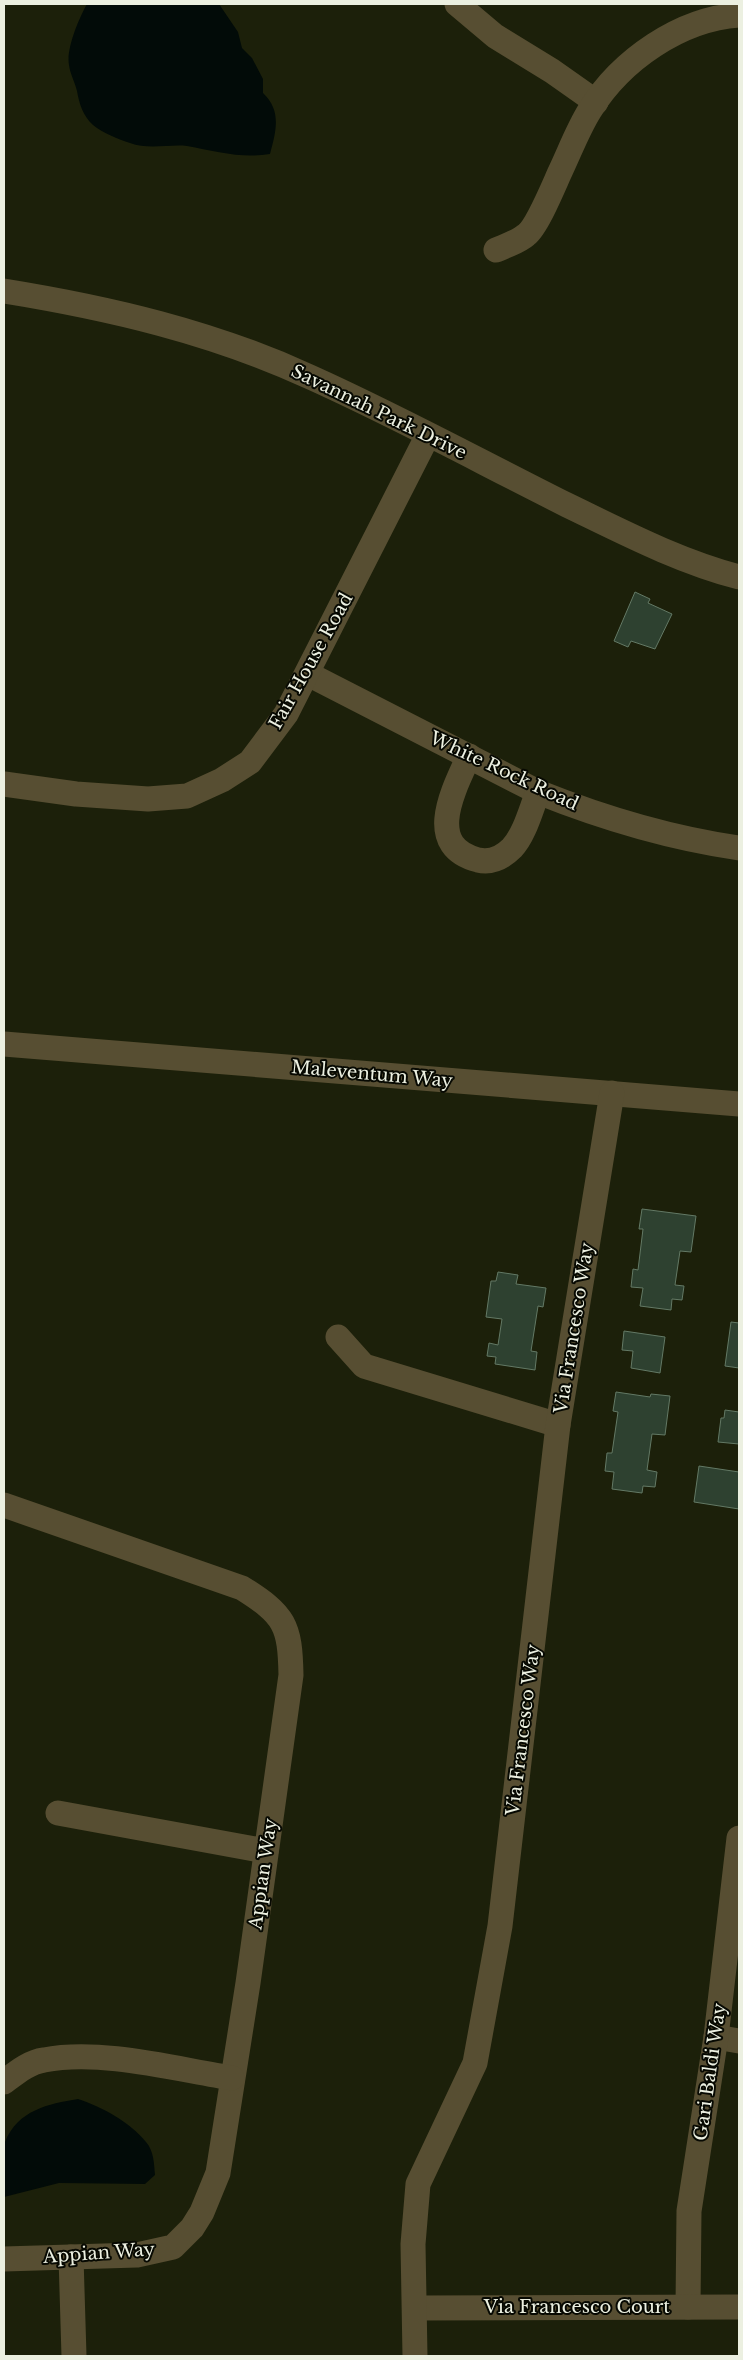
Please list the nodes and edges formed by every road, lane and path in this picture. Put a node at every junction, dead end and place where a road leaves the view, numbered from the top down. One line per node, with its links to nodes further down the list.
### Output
1 (457, 4): 3 (street)
2 (739, 15): 3 (street)
3 (596, 102): 4 (street)
4 (496, 250)
5 (4, 291): 6 (street, Savannah Park Drive)
6 (428, 435): 7 (street, Savannah Park Drive); 8 (street, Fair House Road)
7 (739, 577)
8 (308, 674): 9 (street, White Rock Road); 10 (street, Fair House Road)
9 (469, 756): 11 (street, White Rock Road); 11 (street)
10 (4, 784)
11 (538, 792): 12 (street, White Rock Road)
12 (739, 848)
13 (4, 1044): 14 (street, Maleventum Way)
14 (612, 1093): 15 (street, Maleventum Way); 17 (street, Via Francesco Way)
15 (739, 1104)
16 (338, 1337): 17 (street)
17 (558, 1425): 29 (street, Via Francesco Way)
18 (4, 1505): 21 (street, Appian Way)
19 (58, 1813): 21 (street)
20 (739, 1838): 22 (street, Gari Baldi Way)
21 (266, 1851): 23 (street, Appian Way)
22 (728, 2039): 27 (street, Gari Baldi Way)
23 (232, 2078): 24 (street); 25 (street, Appian Way)
24 (4, 2082)
25 (72, 2257): 26 (street, Appian Way); 30 (street)
26 (4, 2259)
27 (688, 2307): 28 (street, Via Francesco Court); 29 (street, Via Francesco Court)
28 (739, 2307)
29 (415, 2308): 31 (street, Via Francesco Way)
30 (74, 2356)
31 (415, 2356)

